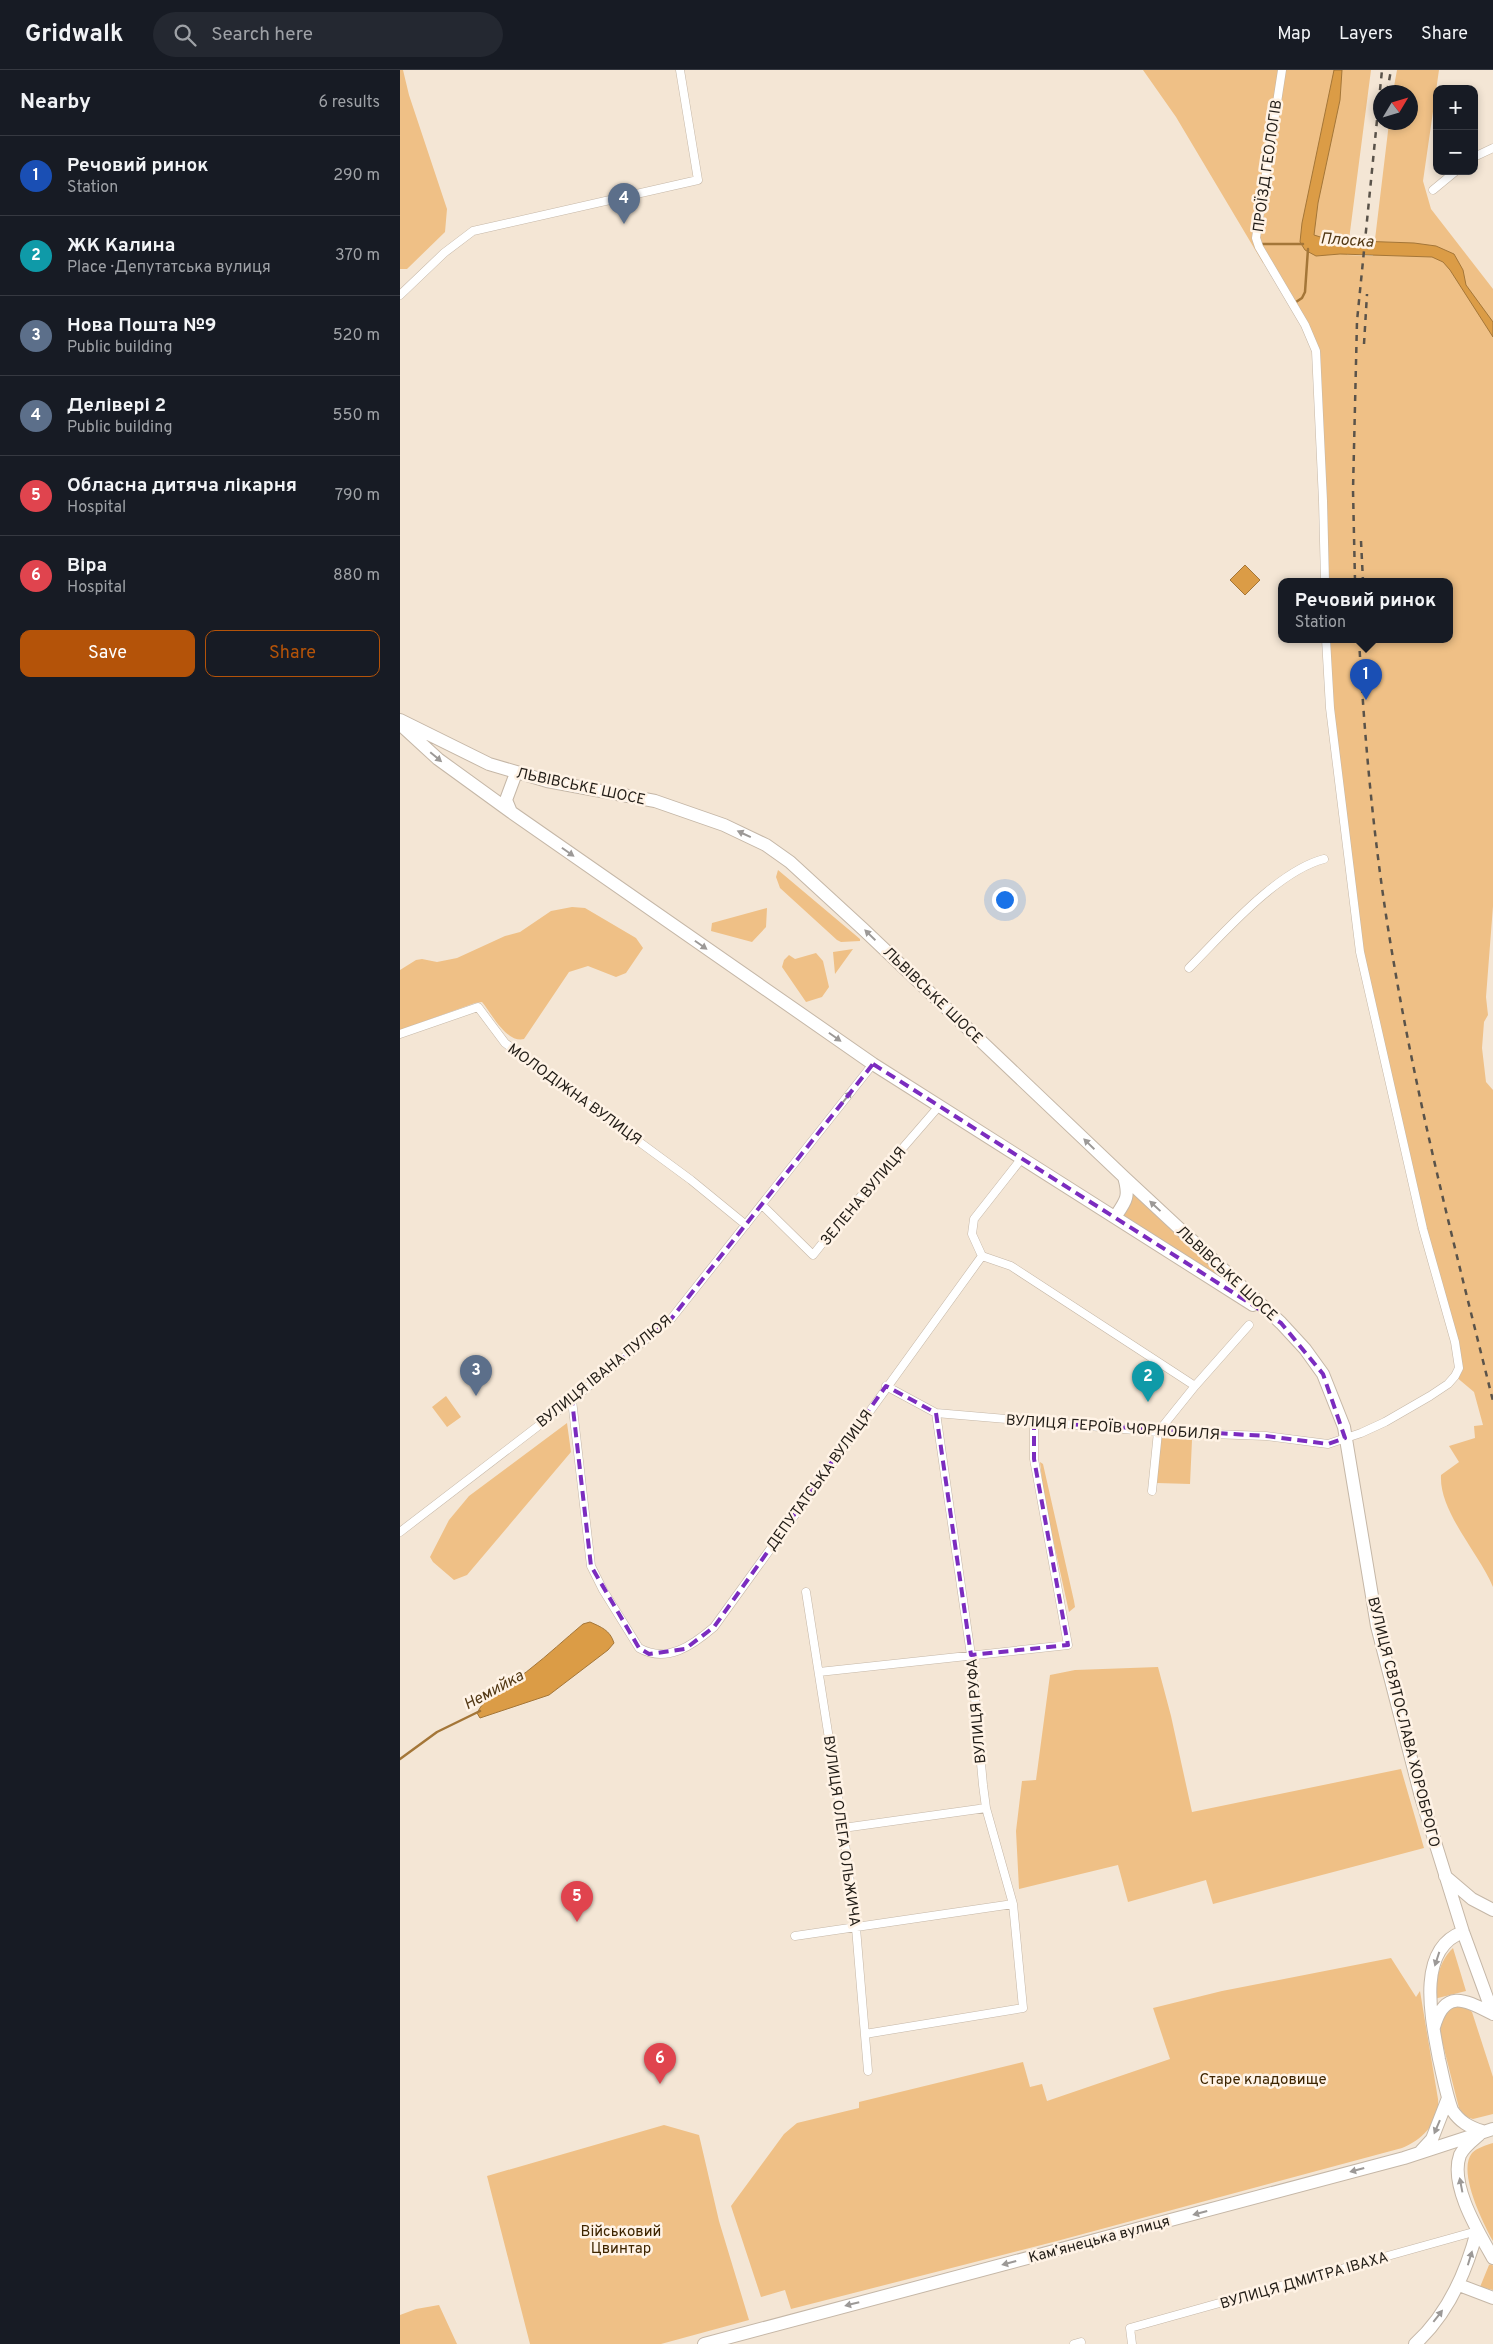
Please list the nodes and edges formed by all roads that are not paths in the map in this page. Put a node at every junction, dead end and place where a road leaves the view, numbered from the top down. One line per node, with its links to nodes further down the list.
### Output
1 (680, 70): 7 (street)
2 (1282, 70): 8 (street, ПРОЇЗД ГЕОЛОГІВ)
3 (1493, 148): 4 (street)
4 (1478, 155)
5 (1451, 175): 6 (street)
6 (1433, 190)
7 (400, 295)
8 (1325, 578)
9 (1326, 643): 33 (street, ВУЛИЦЯ ГЕРОЇВ ЧОРНОБИЛЯ)
10 (400, 720): 12 (main road, ЛЬВІВСЬКЕ ШОСЕ)
11 (400, 724): 13 (main road, ЛЬВІВСЬКЕ ШОСЕ, one-way to 13)
12 (516, 773): 13 (main road); 20 (main road, ЛЬВІВСЬКЕ ШОСЕ, one-way to 12)
13 (511, 812): 17 (main road, ЛЬВІВСЬКЕ ШОСЕ, one-way to 17)
14 (1324, 859): 15 (street)
15 (1189, 968)
16 (400, 1034): 23 (street, МОЛОДІЖНА ВУЛИЦЯ)
17 (873, 1064): 18 (main road, ЛЬВІВСЬКЕ ШОСЕ); 21 (street, ВУЛИЦЯ ІВАНА ПУЛЮЯ, one-way to 17)
18 (940, 1105): 19 (main road, ЛЬВІВСЬКЕ ШОСЕ); 21 (street, ЗЕЛЕНА ВУЛИЦЯ)
19 (1022, 1158): 22 (main road, ЛЬВІВСЬКЕ ШОСЕ); 24 (street)
20 (1124, 1178): 22 (main road); 25 (main road, ЛЬВІВСЬКЕ ШОСЕ, one-way to 20)
21 (762, 1204): 23 (street, ВУЛИЦЯ ІВАНА ПУЛЮЯ)
22 (1115, 1217): 25 (main road, ЛЬВІВСЬКЕ ШОСЕ)
23 (746, 1225): 29 (street, ВУЛИЦЯ ІВАНА ПУЛЮЯ)
24 (982, 1256): 27 (street, ДЕПУТАТСЬКА ВУЛИЦЯ); 28 (street)
25 (1281, 1323): 33 (main road, ВУЛИЦЯ СВЯТОСЛАВА ХОРОБРОГО)
26 (1249, 1325): 28 (street)
27 (886, 1386): 29 (street, ДЕПУТАТСЬКА ВУЛИЦЯ); 30 (street, ВУЛИЦЯ ГЕРОЇВ ЧОРНОБИЛЯ)
28 (1195, 1386): 32 (street)
29 (572, 1400): 35 (street, ВУЛИЦЯ ІВАНА ПУЛЮЯ)
30 (936, 1413): 31 (street, ВУЛИЦЯ ГЕРОЇВ ЧОРНОБИЛЯ); 37 (street, ВУЛИЦЯ РУФА)
31 (1034, 1422): 32 (street, ВУЛИЦЯ ГЕРОЇВ ЧОРНОБИЛЯ); 37 (street)
32 (1158, 1432): 33 (street, ВУЛИЦЯ ГЕРОЇВ ЧОРНОБИЛЯ); 34 (street)
33 (1345, 1438): 41 (main road, ВУЛИЦЯ СВЯТОСЛАВА ХОРОБРОГО)
34 (1152, 1491)
35 (400, 1532)
36 (806, 1592): 38 (street, ВУЛИЦЯ ОЛЕГА ОЛЬЖИЧА)
37 (971, 1654): 38 (street); 39 (street, ВУЛИЦЯ РУФА)
38 (819, 1672): 40 (street, ВУЛИЦЯ ОЛЕГА ОЛЬЖИЧА)
39 (986, 1808): 40 (street); 42 (street, ВУЛИЦЯ РУФА)
40 (843, 1828): 44 (street, ВУЛИЦЯ ОЛЕГА ОЛЬЖИЧА)
41 (1445, 1876): 43 (main road); 45 (main road, ВУЛИЦЯ СВЯТОСЛАВА ХОРОБРОГО)
42 (1012, 1904): 44 (street); 49 (street, ВУЛИЦЯ РУФА)
43 (1493, 1910)
44 (856, 1928): 46 (street); 49 (street, ВУЛИЦЯ ОЛЕГА ОЛЬЖИЧА)
45 (1463, 1932): 47 (main road, ВУЛИЦЯ СВЯТОСЛАВА ХОРОБРОГО); 48 (main road, one-way to 48)
46 (795, 1936)
47 (1493, 2014): 48 (main road)
48 (1433, 2030): 51 (main road)
49 (864, 2034): 50 (street, ВУЛИЦЯ ОЛЕГА ОЛЬЖИЧА)
50 (868, 2071)
51 (1448, 2098): 52 (main road); 53 (main road, one-way to 53)
52 (1487, 2130): 53 (main road, Камʼянецька вулиця); 54 (main road, one-way to 52)
53 (1420, 2152): 58 (main road, Камʼянецька вулиця, one-way to 58)
54 (1477, 2231): 55 (main road); 56 (main road, one-way to 54); 59 (street, ВУЛИЦЯ ДМИТРА ІВАХА)
55 (1493, 2258)
56 (1459, 2285): 57 (main road); 60 (main road, one-way to 56)
57 (1493, 2298)
58 (704, 2344)
59 (1132, 2344)
60 (1414, 2344)

